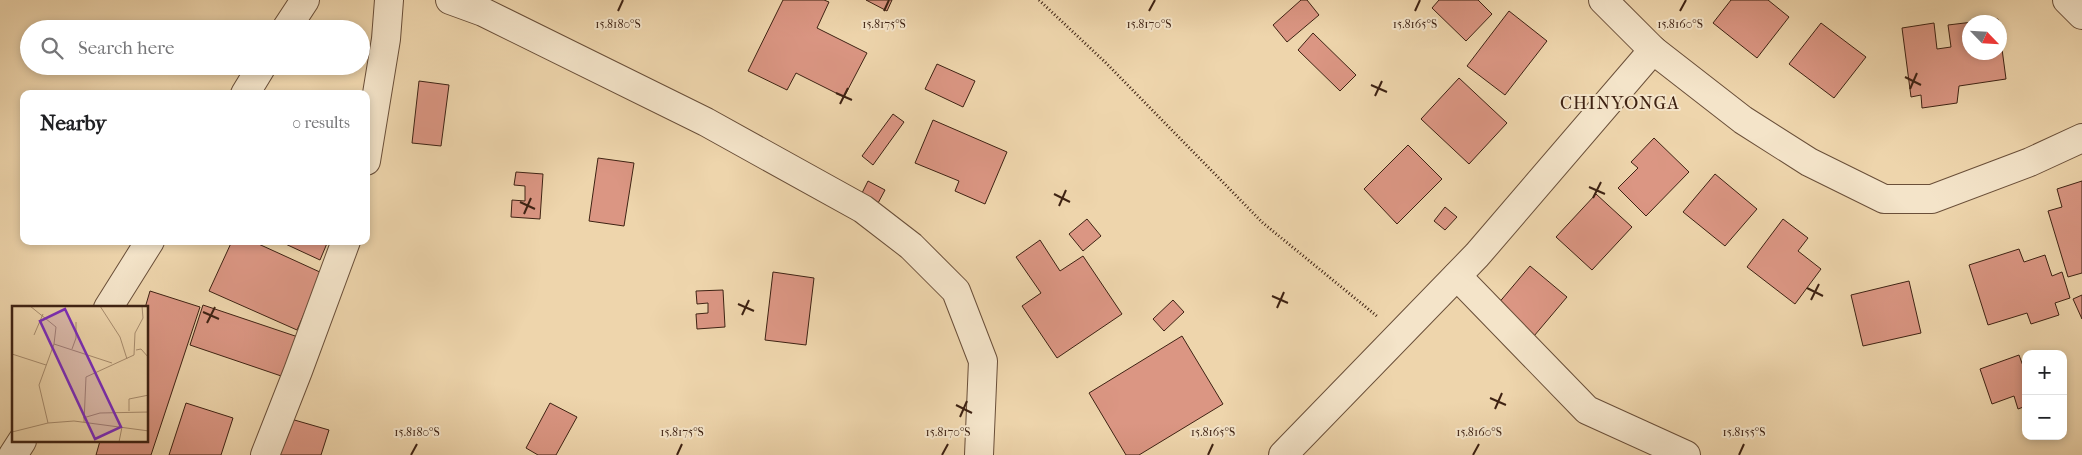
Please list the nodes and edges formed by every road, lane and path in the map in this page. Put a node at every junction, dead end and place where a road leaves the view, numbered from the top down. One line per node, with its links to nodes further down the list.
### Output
1 (305, 0): 8 (street)
2 (389, 0): 12 (street)
3 (450, 0): 22 (street)
4 (1039, 0): 18 (path)
5 (1603, 0): 9 (street)
6 (2067, 0): 7 (street)
7 (2082, 15)
8 (292, 20)
9 (1653, 50): 13 (street); 16 (street)
10 (257, 75): 11 (street)
11 (247, 90)
12 (370, 136)
13 (2082, 138)
14 (147, 245): 17 (street)
15 (345, 245): 21 (street)
16 (1456, 276): 18 (street); 24 (street)
17 (109, 306)
18 (1400, 334): 23 (street)
19 (21, 442): 20 (street)
20 (13, 455)
21 (265, 455)
22 (979, 455)
23 (1283, 455)
24 (1686, 455)

